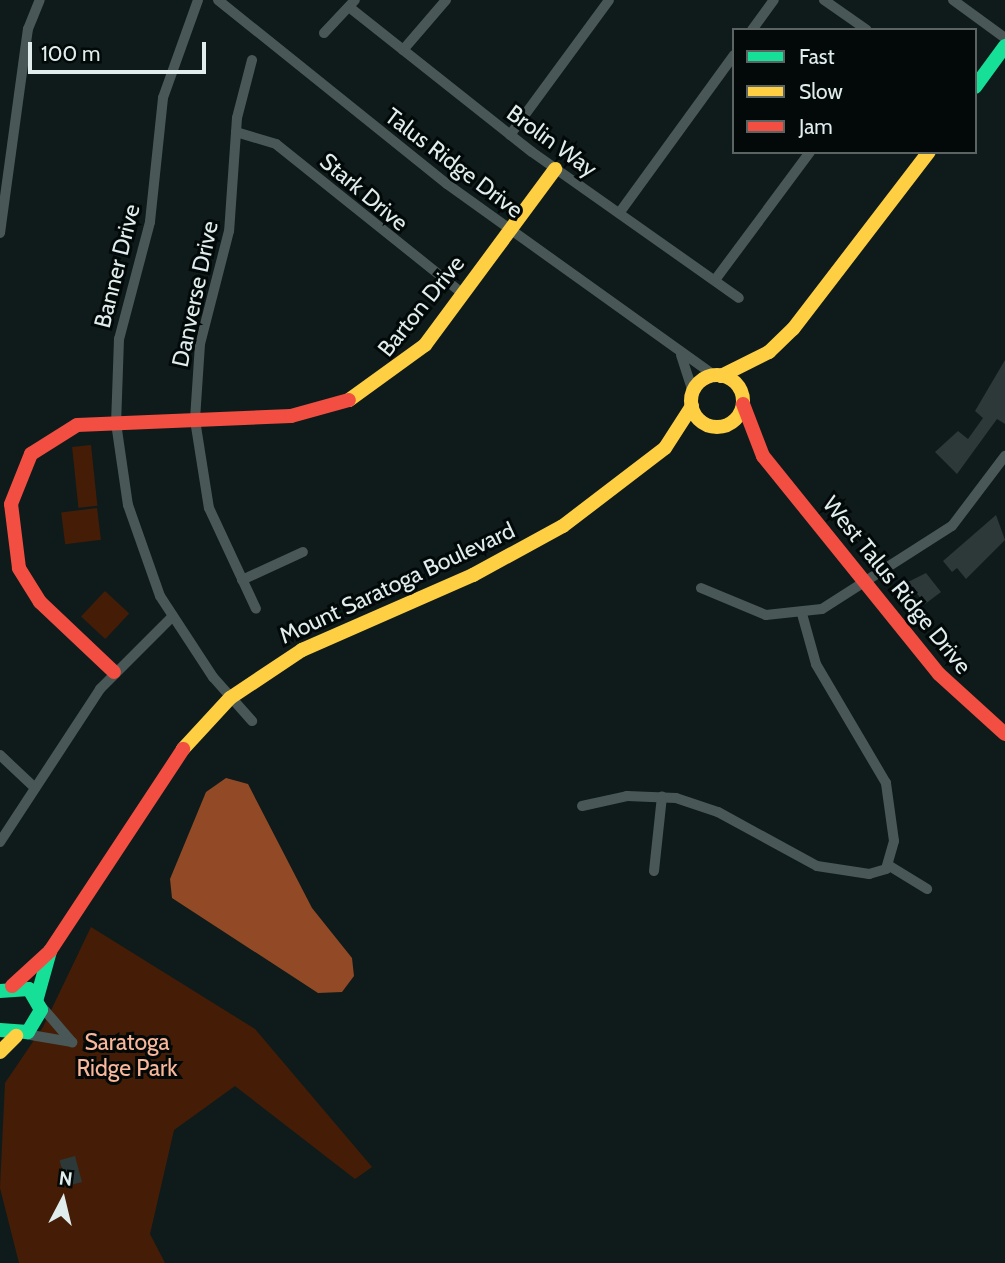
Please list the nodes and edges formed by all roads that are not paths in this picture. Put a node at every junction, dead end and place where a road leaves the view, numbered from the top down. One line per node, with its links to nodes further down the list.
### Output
1 (40, 0): 26 (street)
2 (198, 0): 36 (street, Banner Drive)
3 (218, 0): 25 (street, Talus Ridge Drive)
4 (446, 0): 15 (street)
5 (609, 0): 20 (street)
6 (774, 0): 10 (street)
7 (824, 0): 11 (street)
8 (953, 0): 13 (street)
9 (352, 4): 12 (street); 15 (street, Brolin Way)
10 (753, 28)
11 (864, 28)
12 (324, 33)
13 (1005, 38)
14 (1005, 46): 18 (street)
15 (403, 50): 20 (street, Brolin Way)
16 (732, 58): 24 (street)
17 (252, 60): 19 (street, Danverse Drive)
18 (977, 84)
19 (236, 132): 28 (street, Stark Drive); 35 (street, Danverse Drive)
20 (510, 135): 23 (street, Brolin Way)
21 (809, 154): 27 (street)
22 (928, 154): 31 (street)
23 (555, 169): 24 (street, Brolin Way); 25 (street, Barton Drive)
24 (620, 212): 27 (street, Brolin Way)
25 (509, 231): 28 (street, Barton Drive); 30 (street, Talus Ridge Drive)
26 (0, 233)
27 (715, 280): 29 (street, Brolin Way)
28 (463, 294): 35 (street, Barton Drive)
29 (739, 298)
30 (674, 346): 32 (street, Talus Ridge Drive); 33 (street)
31 (769, 352): 32 (street); 34 (street)
32 (718, 376): 33 (street); 34 (street)
33 (693, 399): 37 (street, West Talus Ridge Drive); 38 (street, Mount Saratoga Boulevard)
34 (743, 401): 37 (street, Mount Saratoga Boulevard); 39 (street, West Talus Ridge Drive)
35 (195, 420): 36 (street, Barton Drive); 42 (street, Danverse Drive)
36 (116, 423): 47 (street, Banner Drive); 48 (street, Barton Drive)
37 (716, 426): 38 (street, Mount Saratoga Boulevard); 39 (street, West Talus Ridge Drive)
38 (665, 448): 49 (street, Mount Saratoga Boulevard)
39 (763, 456): 43 (street, West Talus Ridge Drive)
40 (1005, 456): 43 (street)
41 (303, 552): 42 (street)
42 (242, 580): 45 (street, Danverse Drive)
43 (867, 584): 46 (street); 51 (street, West Talus Ridge Drive)
44 (701, 588): 46 (street)
45 (256, 609)
46 (802, 614): 57 (street)
47 (172, 618): 48 (street); 49 (street, Banner Drive)
48 (114, 672): 53 (street)
49 (230, 698): 50 (street, Banner Drive); 60 (street, Mount Saratoga Boulevard)
50 (253, 721)
51 (1005, 734)
52 (0, 755): 53 (street)
53 (35, 788): 56 (street)
54 (663, 796): 55 (street); 57 (street); 58 (street)
55 (582, 806)
56 (0, 842)
57 (888, 865): 59 (street)
58 (654, 871)
59 (927, 889)
60 (50, 951): 61 (street, Mount Saratoga Boulevard); 62 (street, Mount Saratoga Boulevard)
61 (5, 987): 62 (street)
62 (38, 1001): 64 (street, Mount Saratoga Boulevard); 64 (street)
63 (0, 1030): 64 (street)
64 (19, 1035): 65 (street, Mount Saratoga Boulevard)
65 (0, 1052)

